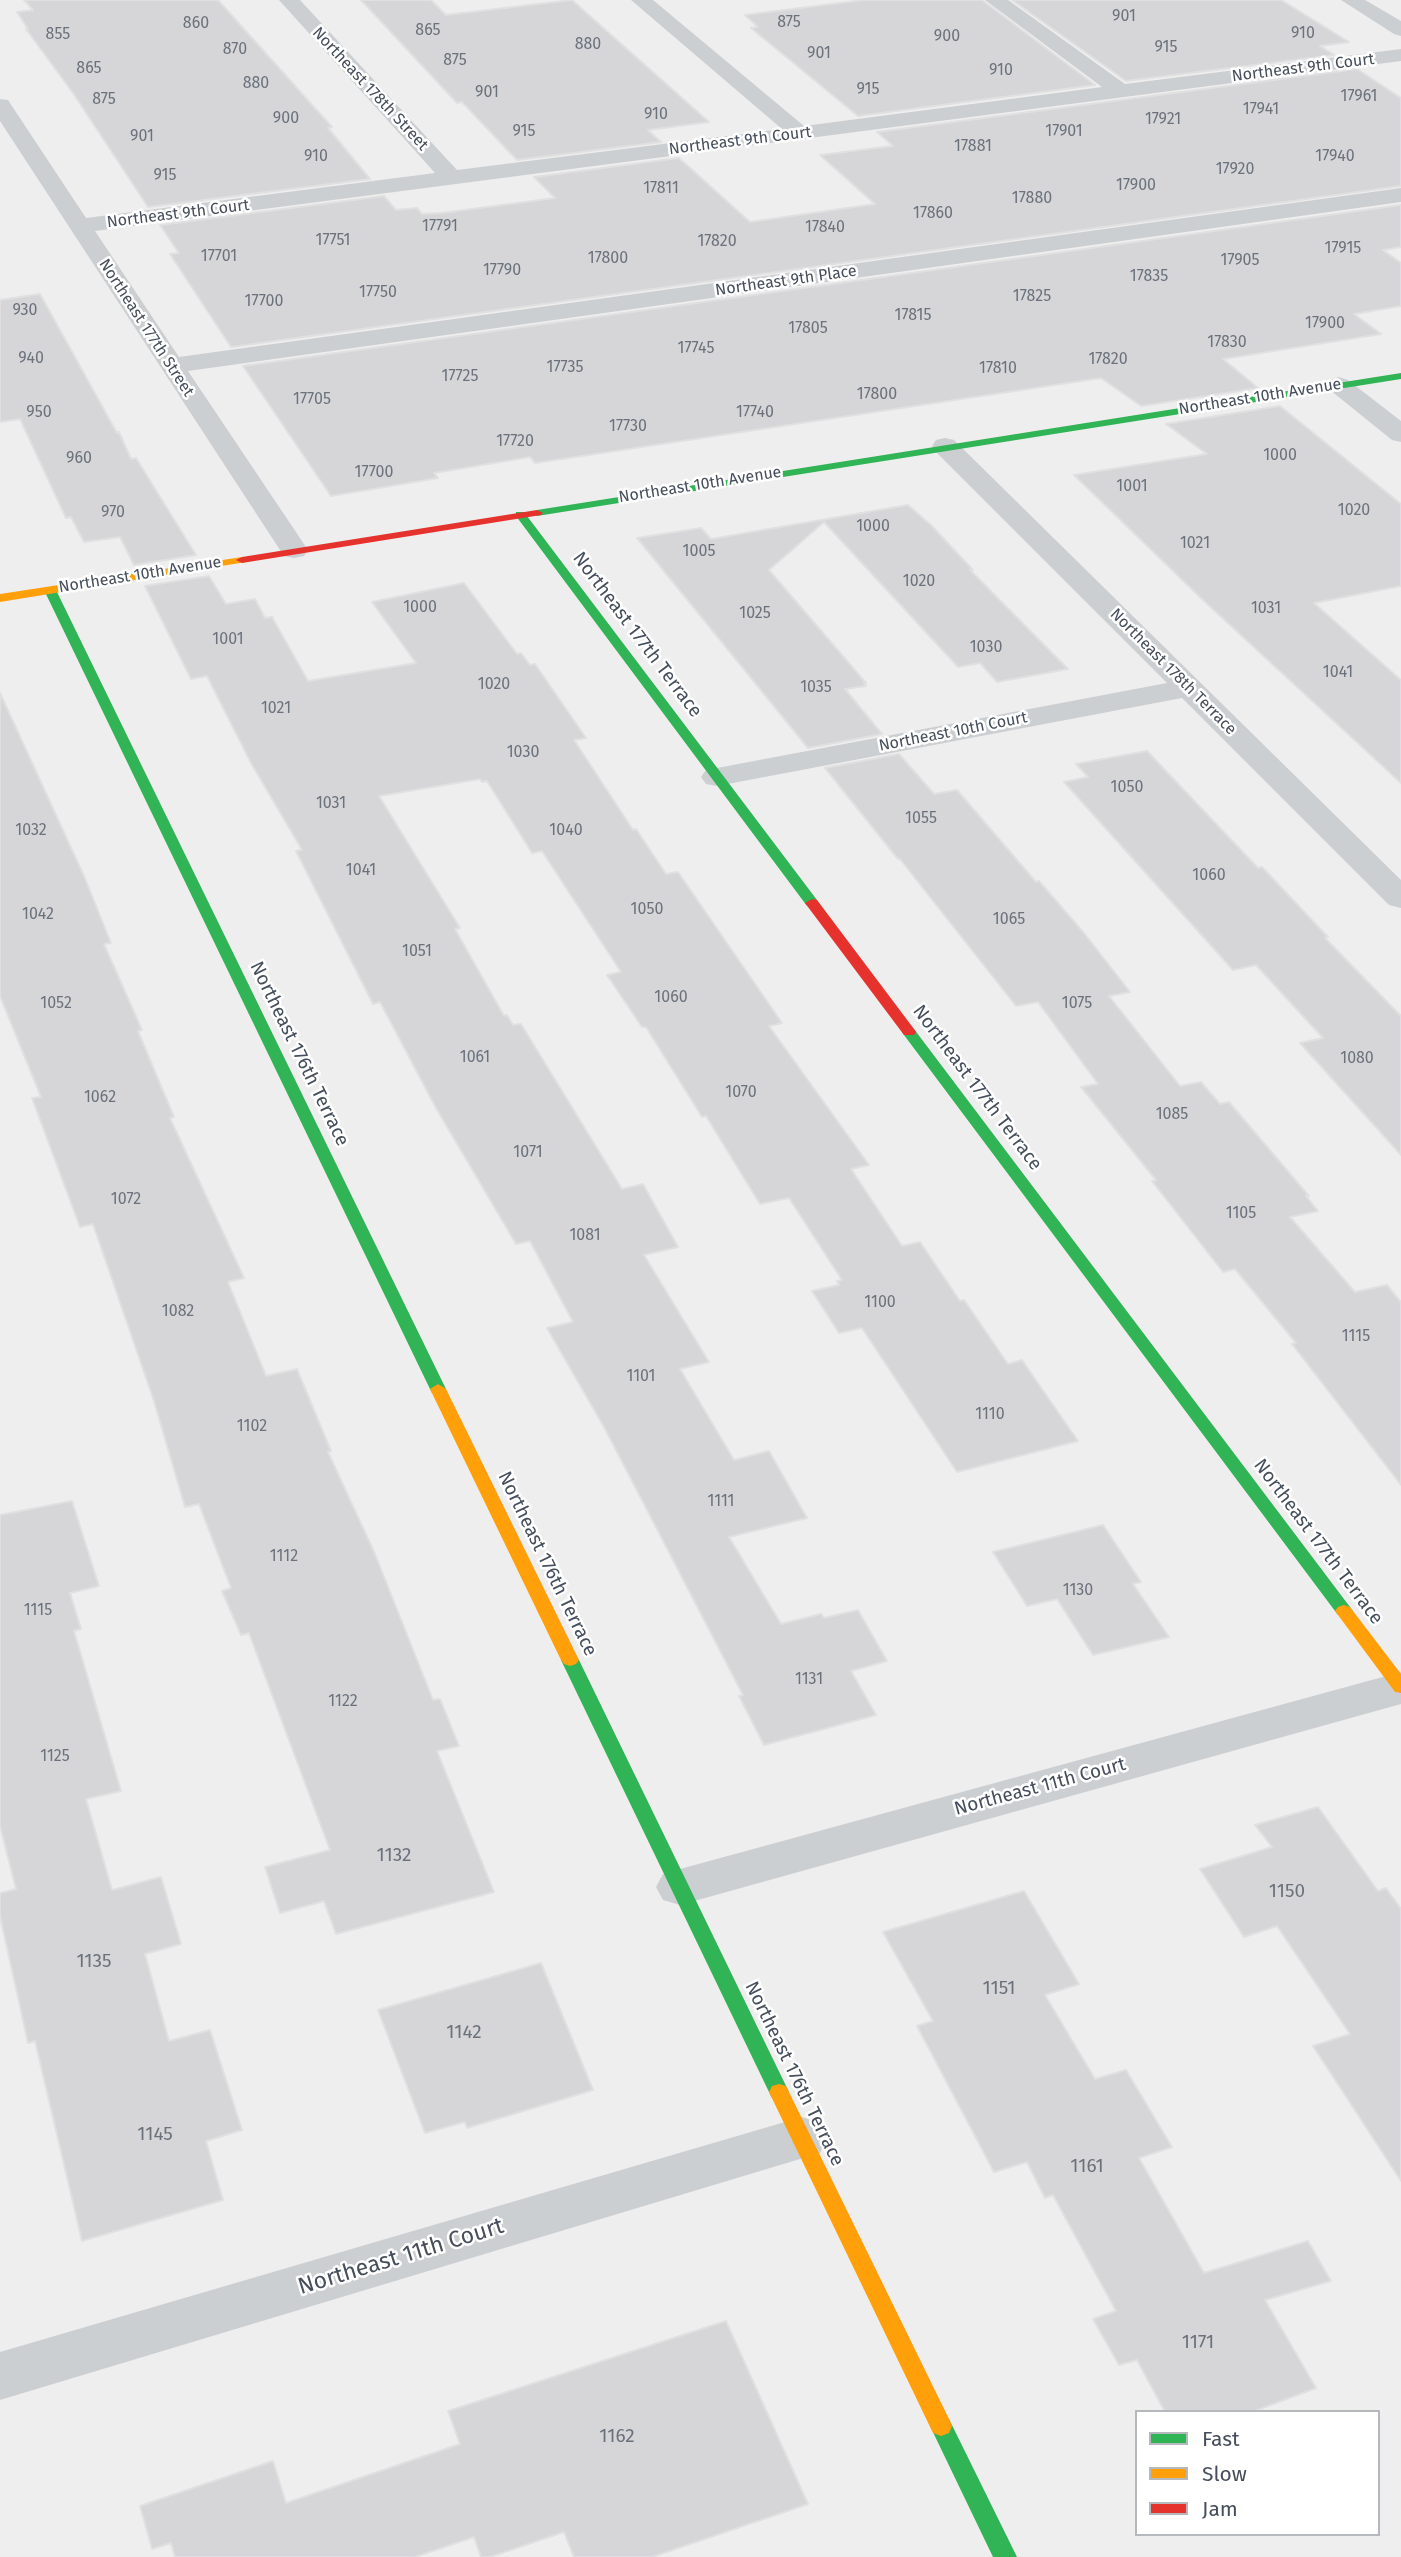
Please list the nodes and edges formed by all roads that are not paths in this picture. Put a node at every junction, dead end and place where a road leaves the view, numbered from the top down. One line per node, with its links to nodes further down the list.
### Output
1 (289, 0): 12 (street, Northeast 178th Street)
2 (641, 0): 9 (street)
3 (995, 0): 7 (street)
4 (1351, 0): 5 (street)
5 (1401, 30)
6 (1401, 55): 7 (street, Northeast 9th Court)
7 (1122, 92): 9 (street, Northeast 9th Court)
8 (0, 105): 10 (street, Northeast 177th Street)
9 (800, 133): 12 (street, Northeast 9th Court)
10 (26, 144): 11 (street); 14 (street, Northeast 177th Street)
11 (0, 147)
12 (452, 178): 14 (street, Northeast 9th Court)
13 (1401, 195): 15 (street, Northeast 9th Place)
14 (80, 226): 15 (street, Northeast 177th Street)
15 (172, 366): 21 (street, Northeast 177th Street)
16 (1401, 376): 17 (street, Northeast 10th Avenue)
17 (1339, 385): 18 (street); 19 (street, Northeast 10th Avenue)
18 (1401, 434)
19 (945, 446): 20 (street, Northeast 10th Avenue); 24 (street, Northeast 178th Terrace)
20 (520, 514): 21 (street, Northeast 10th Avenue); 25 (street, Northeast 177th Terrace)
21 (294, 550): 22 (street, Northeast 10th Avenue)
22 (50, 590): 23 (street, Northeast 10th Avenue); 28 (street, Northeast 176th Terrace)
23 (0, 598)
24 (1189, 688): 25 (street, Northeast 10th Court); 26 (street, Northeast 178th Terrace)
25 (717, 777): 27 (street, Northeast 177th Terrace)
26 (1401, 898)
27 (1401, 1688): 28 (street, Northeast 11th Court)
28 (680, 1886): 29 (street, Northeast 176th Terrace)
29 (802, 2138): 30 (street, Northeast 11th Court); 31 (street, Northeast 176th Terrace)
30 (0, 2376)
31 (1005, 2557)

